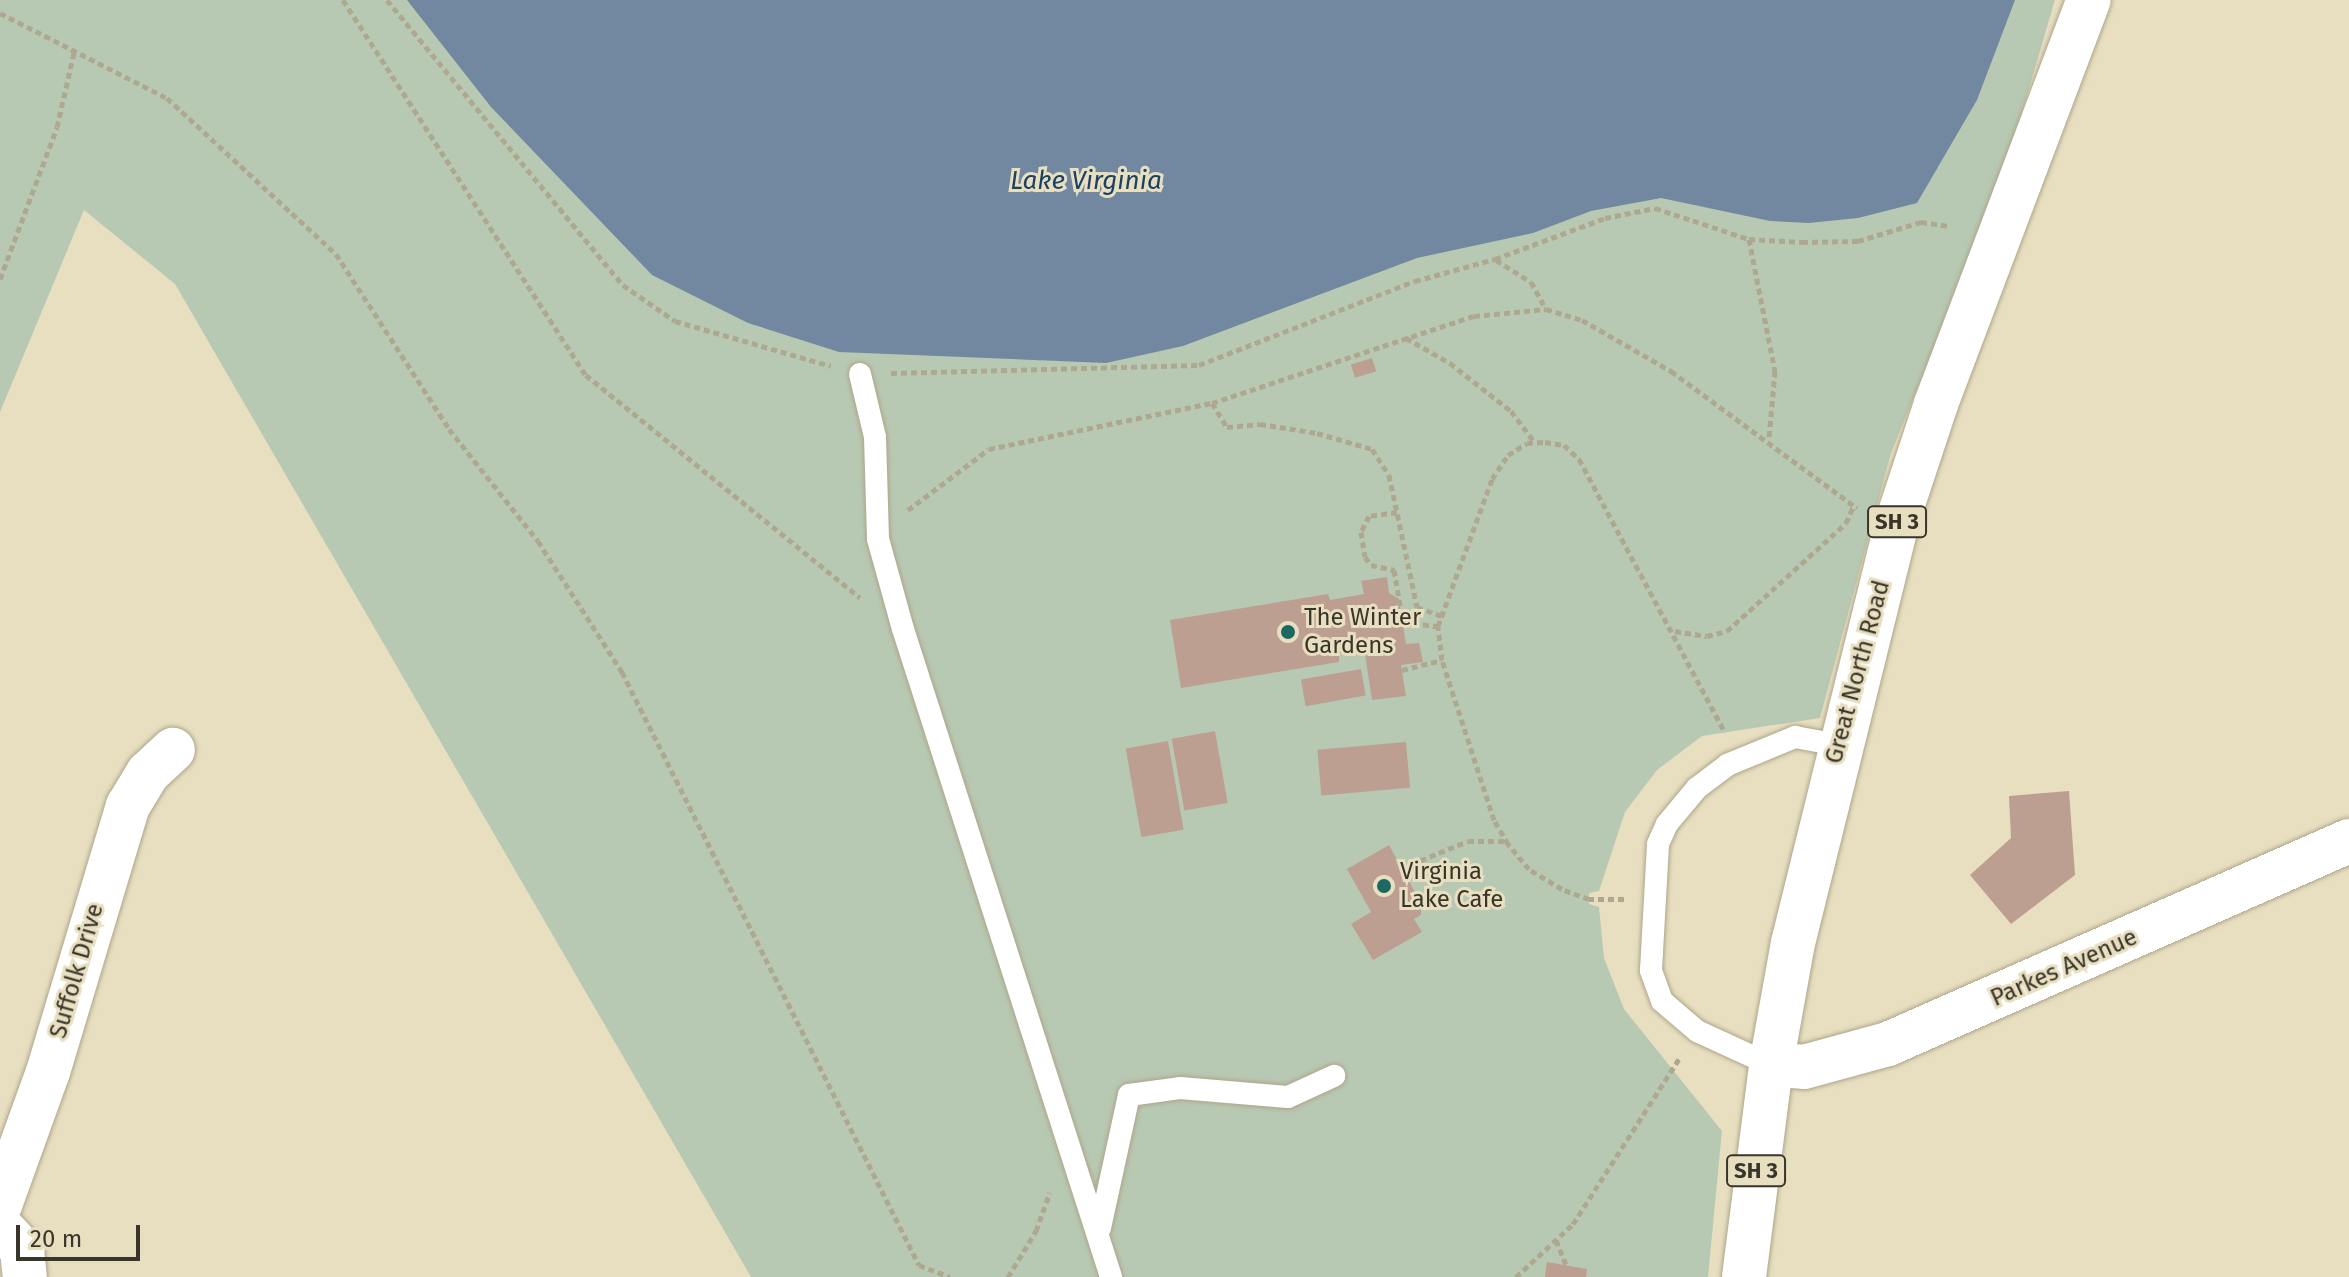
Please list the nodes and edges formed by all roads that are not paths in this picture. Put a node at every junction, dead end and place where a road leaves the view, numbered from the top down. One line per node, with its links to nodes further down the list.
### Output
1 (2089, 0): 3 (main road, Great North Road / SH 3)
2 (860, 374): 10 (lane)
3 (1838, 745): 6 (main road, Great North Road / SH 3); 6 (lane)
4 (173, 750): 8 (main road, Suffolk Drive)
5 (2349, 841): 6 (main road, Parkes Avenue)
6 (1771, 1065): 13 (main road, Great North Road / SH 3)
7 (1334, 1076): 10 (lane)
8 (0, 1205)
9 (0, 1226): 11 (main road)
10 (1100, 1230): 12 (lane)
11 (25, 1277)
12 (1111, 1277)
13 (1744, 1277)

